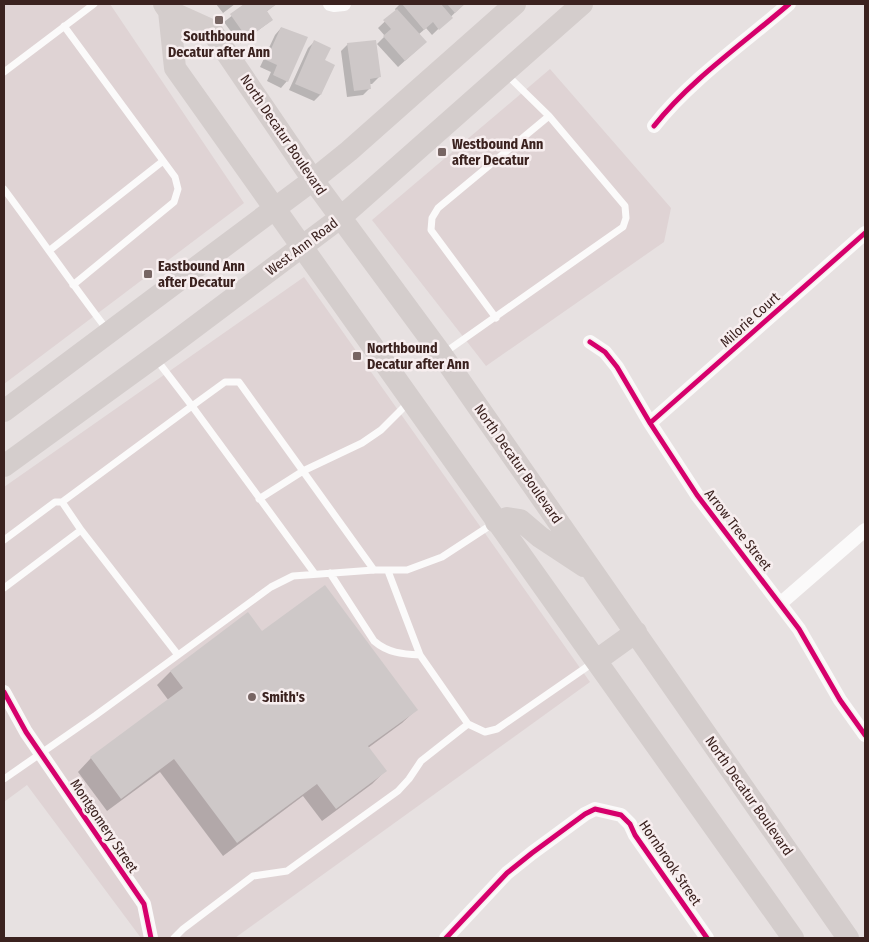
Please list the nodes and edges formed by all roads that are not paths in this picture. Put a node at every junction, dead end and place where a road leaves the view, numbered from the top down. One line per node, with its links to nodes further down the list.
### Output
1 (94, 4): 6 (lane)
2 (515, 4): 12 (main road)
3 (582, 4): 8 (main road, West Ann Road)
4 (788, 4): 10 (street)
5 (167, 7): 12 (main road, North Decatur Boulevard); 14 (main road, North Decatur Boulevard)
6 (64, 26): 7 (lane); 11 (lane)
7 (4, 72)
8 (505, 73): 9 (lane); 15 (main road, West Ann Road)
9 (549, 116): 20 (lane); 20 (lane)
10 (654, 126)
11 (163, 161): 18 (lane); 19 (lane)
12 (313, 180): 14 (main road); 15 (main road, North Decatur Boulevard)
13 (4, 189): 18 (lane)
14 (275, 209): 17 (main road, North Decatur Boulevard); 21 (main road)
15 (340, 218): 17 (main road, West Ann Road); 23 (main road, North Decatur Boulevard)
16 (865, 233): 28 (street, Milorie Court)
17 (302, 247): 24 (main road, West Ann Road); 25 (main road, North Decatur Boulevard)
18 (50, 250): 19 (lane)
19 (73, 285): 21 (lane)
20 (496, 318): 23 (lane)
21 (110, 333): 27 (main road)
22 (590, 342): 28 (street, Arrow Tree Street)
23 (442, 355): 41 (main road, North Decatur Boulevard)
24 (154, 357): 26 (lane); 29 (main road, West Ann Road)
25 (410, 401): 30 (lane); 33 (main road, North Decatur Boulevard)
26 (192, 406): 30 (lane); 31 (lane); 32 (lane)
27 (4, 411)
28 (650, 423): 43 (street, Arrow Tree Street)
29 (4, 466)
30 (303, 470): 31 (lane); 37 (lane)
31 (259, 499): 40 (lane)
32 (62, 502): 34 (lane); 36 (lane)
33 (496, 522): 38 (lane); 41 (main road); 47 (main road, North Decatur Boulevard)
34 (81, 530): 42 (lane); 45 (lane)
35 (865, 530): 43 (street)
36 (4, 540)
37 (374, 570): 38 (lane); 39 (lane)
38 (388, 571): 46 (lane)
39 (330, 573): 40 (lane); 46 (lane)
40 (314, 574): 45 (lane)
41 (595, 574): 44 (main road, North Decatur Boulevard)
42 (4, 588)
43 (781, 603): 52 (street, Arrow Tree Street)
44 (636, 632): 47 (main road); 60 (main road, North Decatur Boulevard)
45 (178, 655): 53 (lane)
46 (420, 656): 50 (lane)
47 (597, 660): 50 (lane); 59 (main road, North Decatur Boulevard)
48 (4, 692): 51 (street, Montgomery Street)
49 (4, 707): 51 (street, Montgomery Street)
50 (468, 724): 56 (lane)
51 (26, 732): 53 (street, Montgomery Street)
52 (865, 735)
53 (40, 753): 54 (lane); 55 (street, Montgomery Street)
54 (4, 779)
55 (151, 938)
56 (174, 938)
57 (446, 938): 58 (street, Hornbrook Street)
58 (707, 938)
59 (793, 938)
60 (848, 938)

